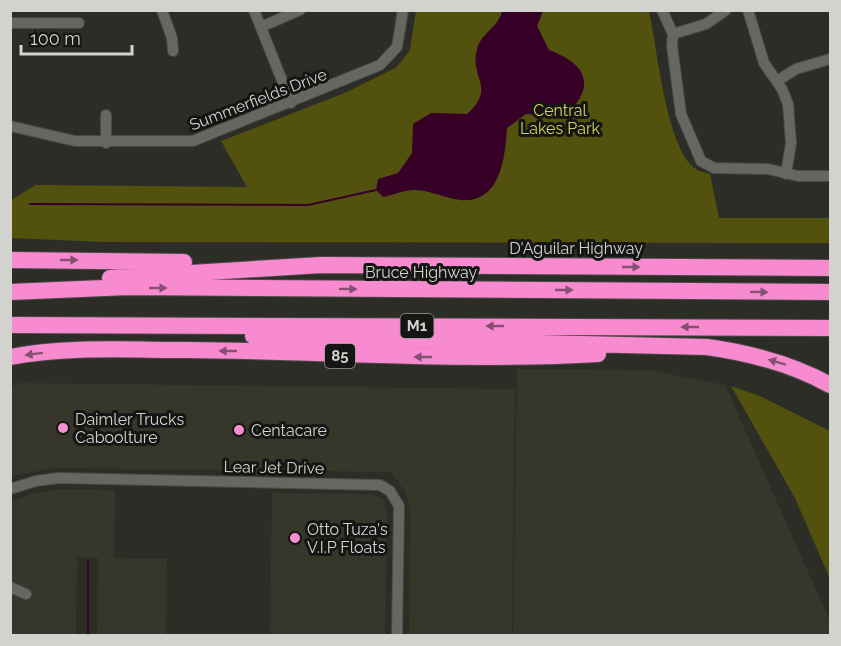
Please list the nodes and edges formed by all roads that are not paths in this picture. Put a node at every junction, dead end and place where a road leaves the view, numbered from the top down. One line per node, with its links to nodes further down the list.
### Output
1 (162, 10): 12 (street)
2 (254, 10): 10 (street)
3 (300, 10): 10 (street)
4 (403, 10): 15 (street, Summerfields Drive)
5 (662, 10): 11 (street)
6 (726, 10): 11 (street)
7 (748, 10): 14 (street)
8 (10, 23): 9 (street)
9 (79, 23)
10 (261, 27): 15 (street)
11 (673, 34): 19 (street)
12 (173, 51)
13 (831, 59): 14 (street)
14 (777, 81): 19 (street)
15 (291, 103): 18 (street, Summerfields Drive)
16 (106, 115): 18 (street)
17 (10, 126): 18 (street, Summerfields Drive)
18 (106, 142)
19 (786, 174): 20 (street)
20 (831, 176)
21 (10, 260): 22 (highway, one-way to 22)
22 (321, 265): 23 (highway, D'Aguilar Highway, one-way to 23); 24 (highway)
23 (831, 268)
24 (79, 288): 25 (highway, Bruce Highway / M1); 26 (highway, Bruce Highway / M1, one-way to 26)
25 (10, 292)
26 (831, 292)
27 (86, 324): 28 (highway, M1); 29 (highway, M1, one-way to 27); 30 (highway)
28 (10, 325)
29 (831, 328)
30 (670, 344): 31 (highway, 85, one-way to 31); 32 (highway, 85, one-way to 30)
31 (10, 357)
32 (831, 385)
33 (10, 489): 36 (street, Lear Jet Drive)
34 (10, 587): 35 (street)
35 (26, 594)
36 (397, 636)

